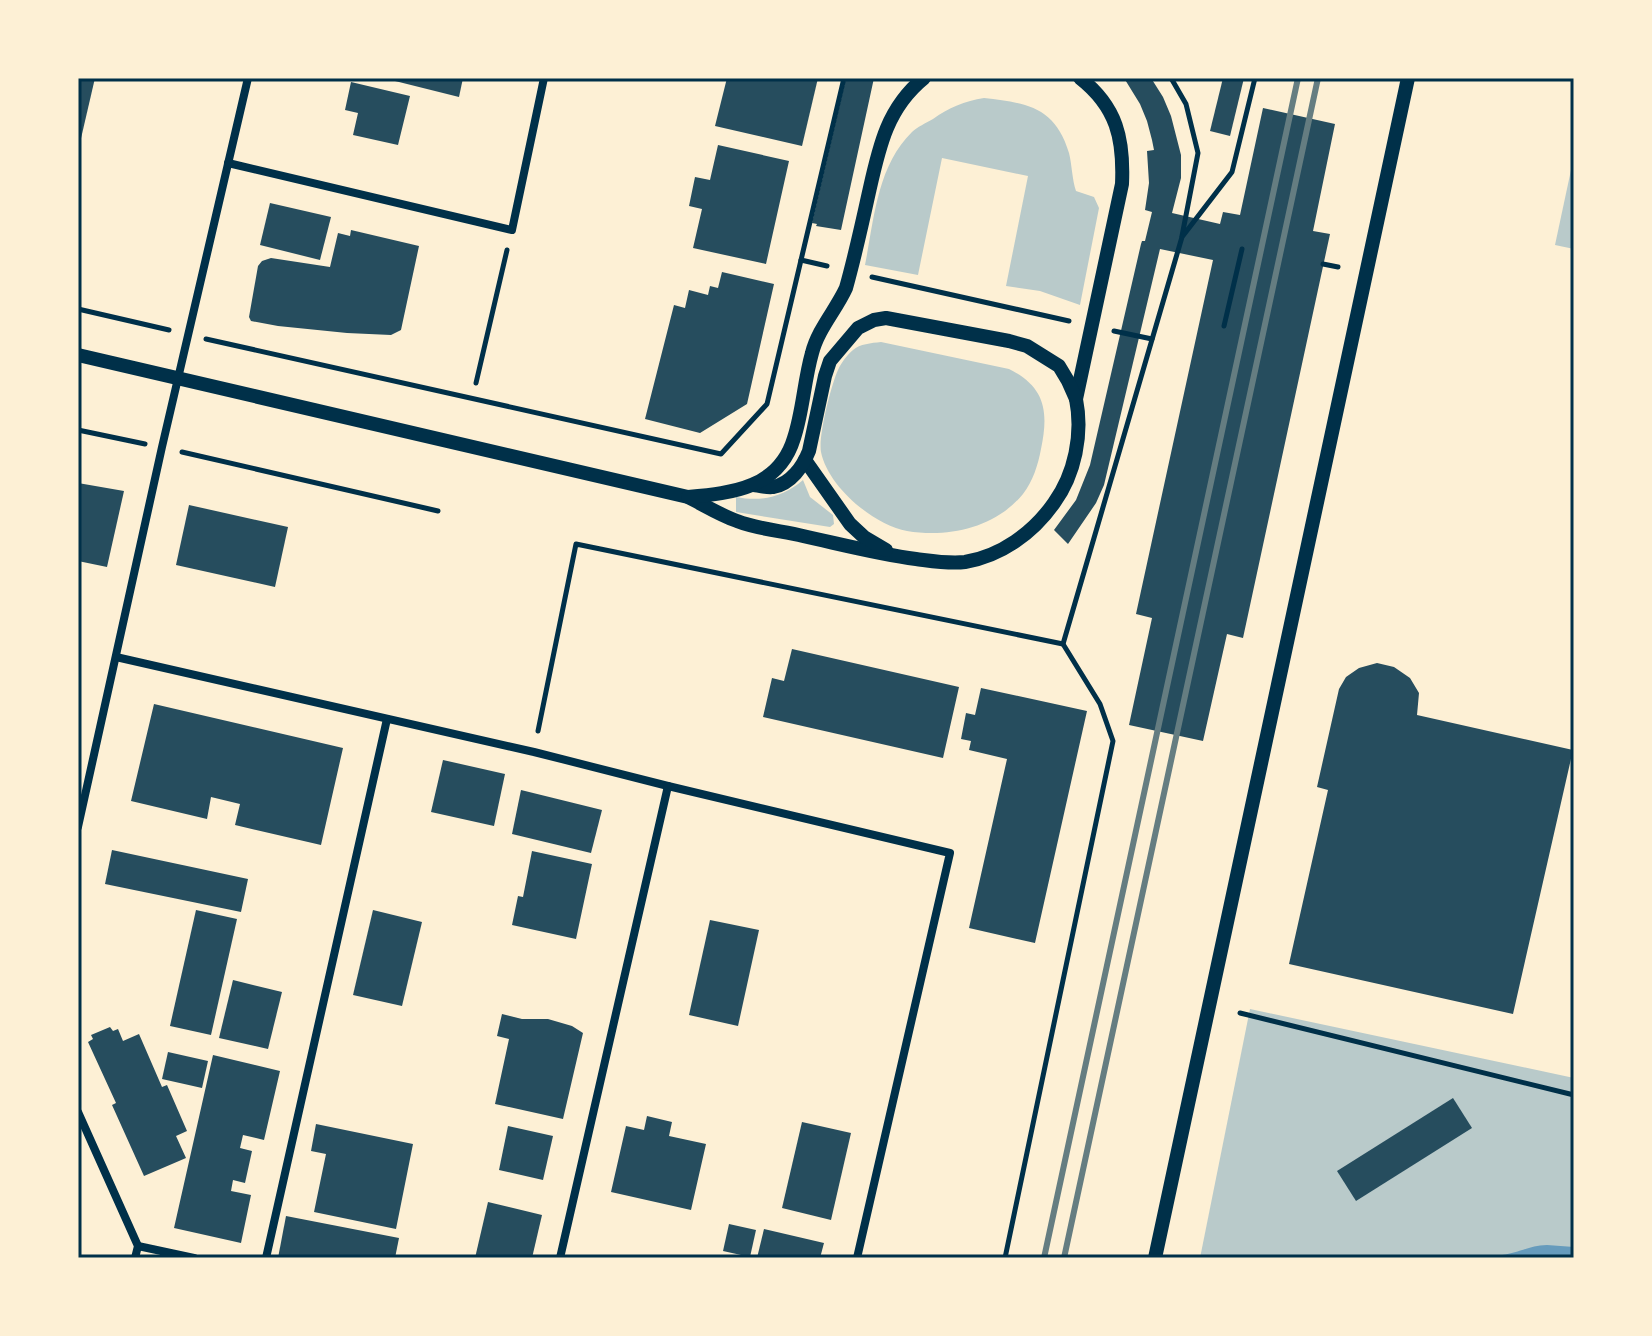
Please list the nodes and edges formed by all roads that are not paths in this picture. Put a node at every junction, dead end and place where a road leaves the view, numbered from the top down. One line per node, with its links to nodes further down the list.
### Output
1 (248, 78): 6 (street)
2 (544, 78): 6 (street)
3 (924, 78): 11 (street)
4 (1080, 78): 9 (street)
5 (1408, 78): 25 (street)
6 (228, 163): 8 (street)
7 (78, 355): 8 (street)
8 (178, 378): 12 (street); 14 (street)
9 (1076, 399): 10 (street); 13 (street)
10 (805, 460): 11 (street); 13 (street)
11 (753, 485): 12 (street)
12 (688, 497): 13 (street)
13 (897, 556)
14 (116, 657): 15 (street); 17 (street)
15 (387, 719): 16 (street); 22 (street)
16 (668, 786): 23 (street); 24 (street)
17 (78, 827)
18 (78, 1112): 19 (street)
19 (138, 1246): 20 (street); 21 (street)
20 (135, 1258)
21 (194, 1258)
22 (266, 1258)
23 (560, 1258)
24 (857, 1258)
25 (1155, 1258)

